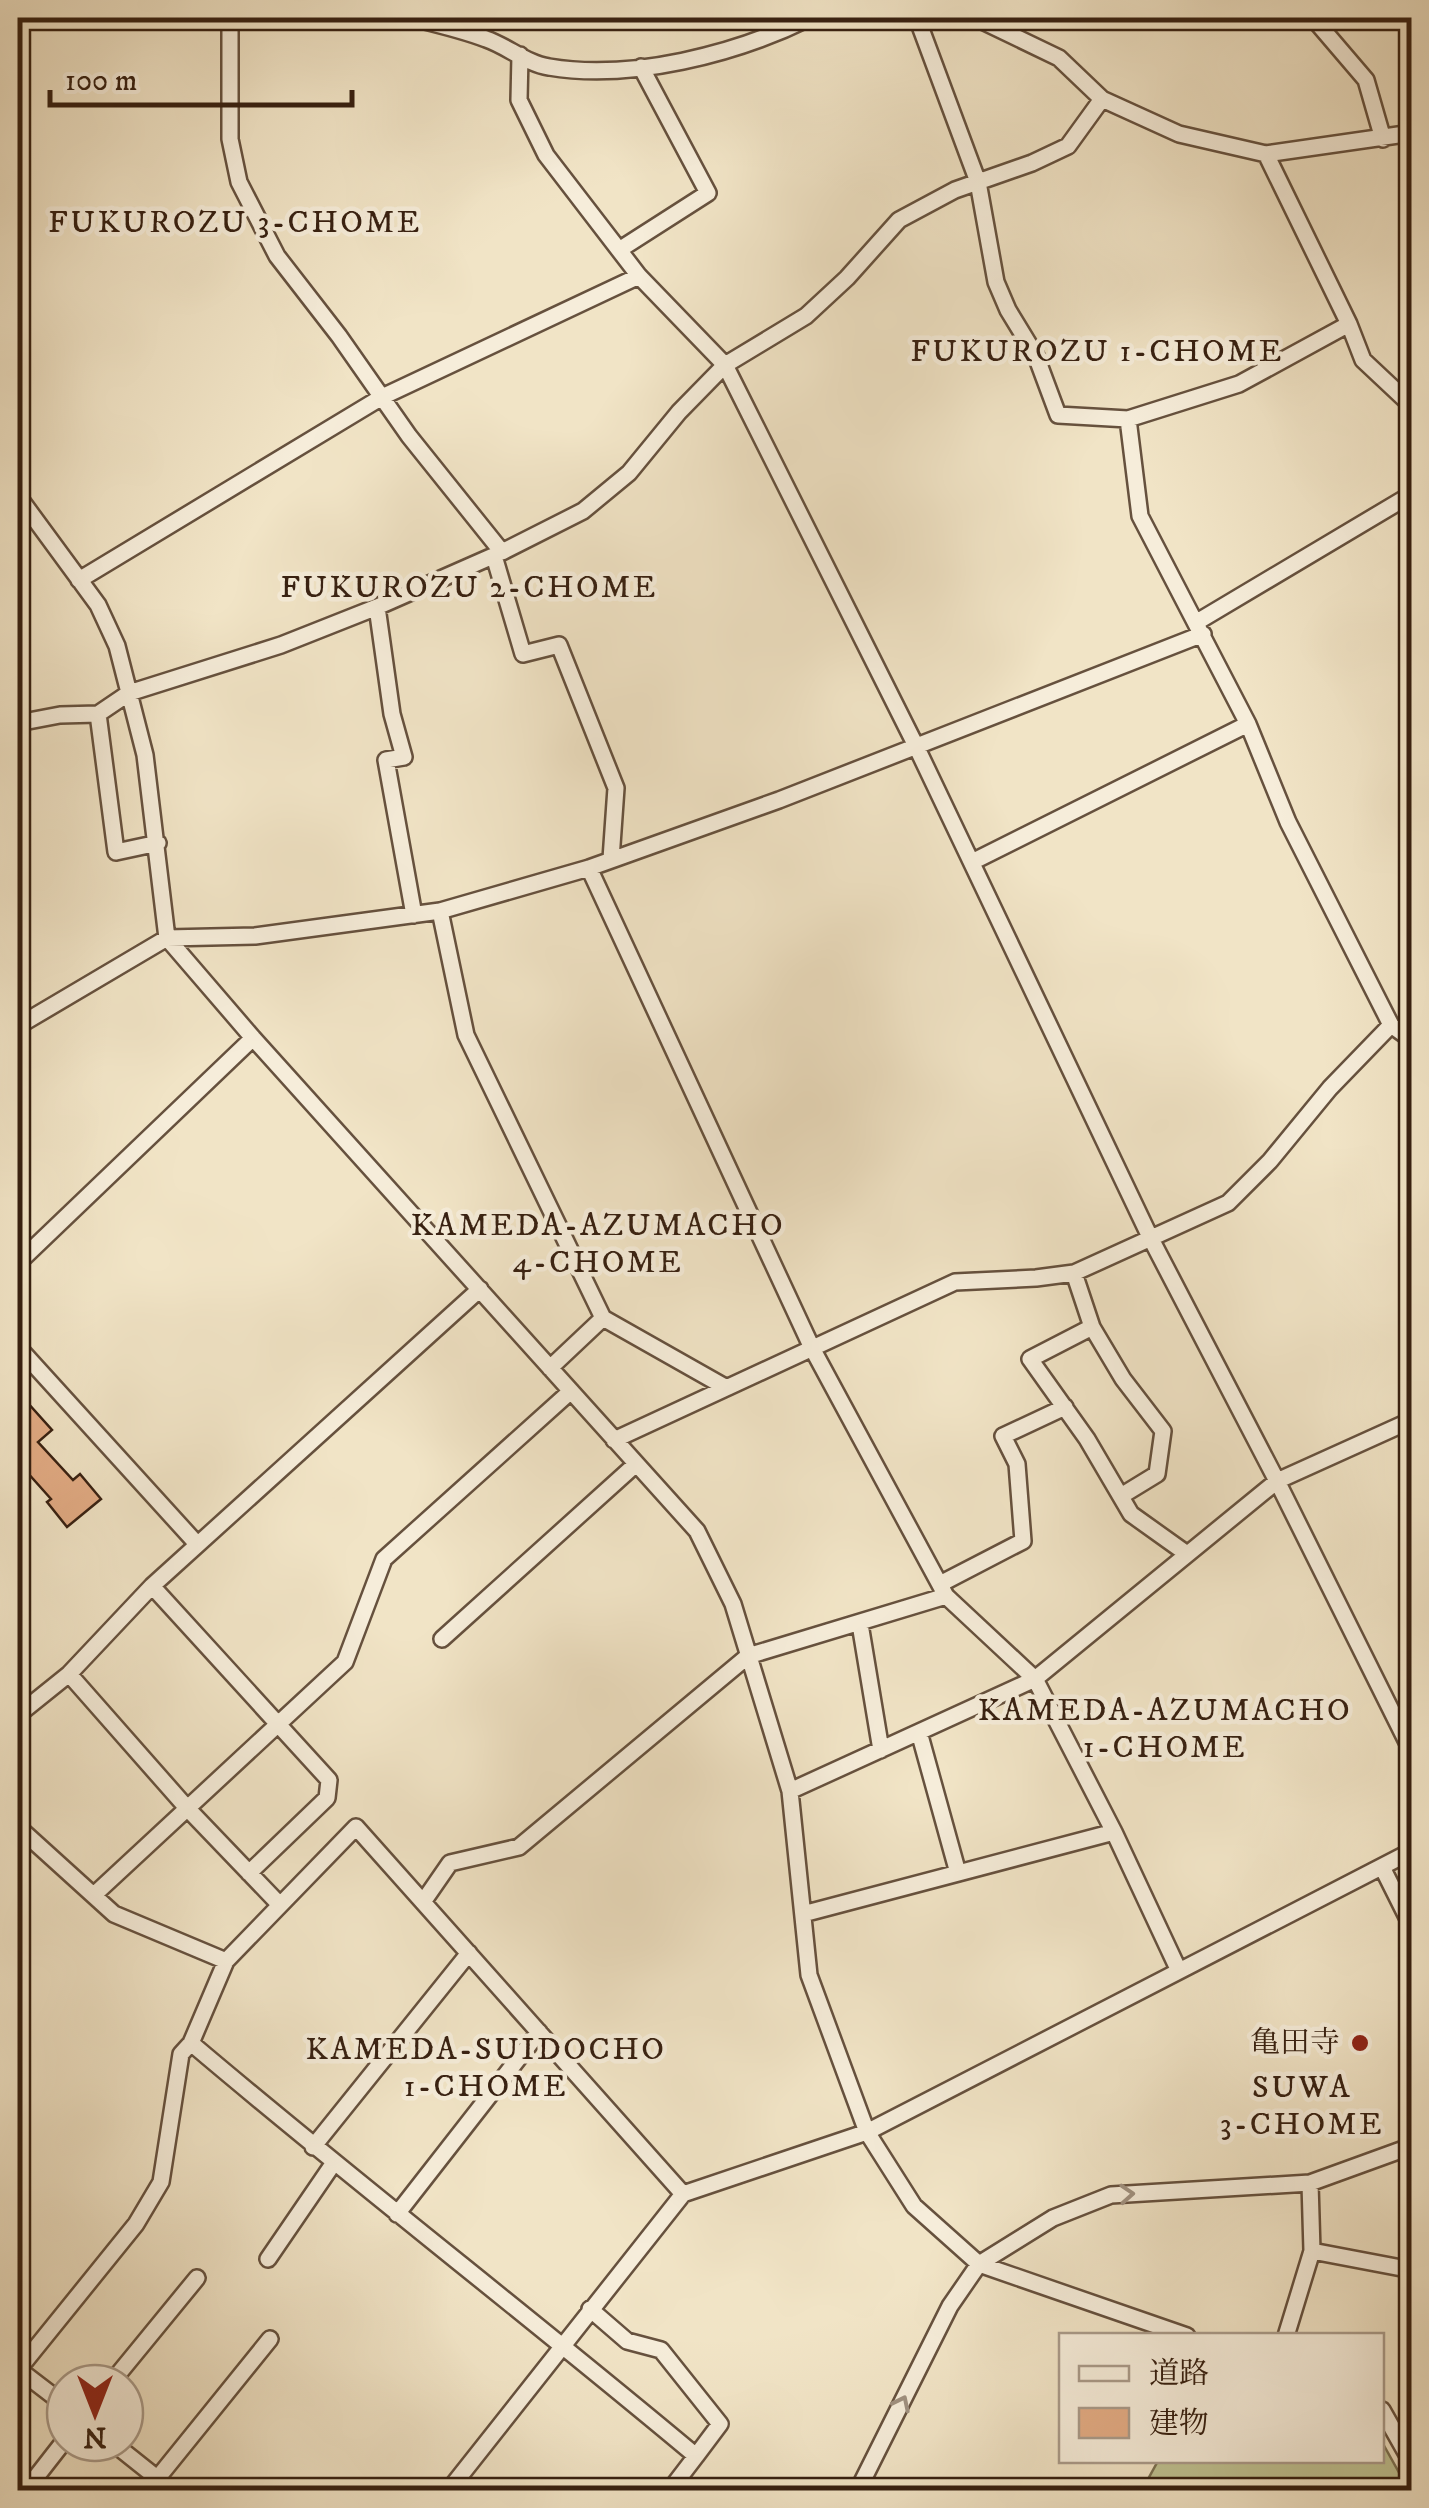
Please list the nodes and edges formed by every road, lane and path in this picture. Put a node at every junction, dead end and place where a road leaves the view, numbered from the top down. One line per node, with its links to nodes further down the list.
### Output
1 (230, 18): 18 (street)
2 (412, 18): 7 (street)
3 (809, 18): 8 (street)
4 (917, 18): 13 (street)
5 (976, 18): 9 (street)
6 (1313, 18): 11 (street)
7 (520, 55): 8 (street); 14 (street)
8 (640, 68): 14 (street)
9 (1102, 99): 12 (street); 13 (street)
10 (1412, 133): 11 (street)
11 (1383, 139): 12 (street)
12 (1266, 154): 16 (street)
13 (978, 182): 17 (street); 20 (street)
14 (619, 250): 15 (street)
15 (639, 276): 17 (street); 18 (street)
16 (1349, 324): 19 (street); 20 (street)
17 (725, 366): 23 (street); 31 (street)
18 (382, 397): 23 (street); 24 (street)
19 (1412, 406)
20 (1128, 419): 26 (street)
21 (1412, 494): 26 (street)
22 (18, 496): 24 (street)
23 (498, 554): 25 (street); 33 (street)
24 (79, 580): 27 (street)
25 (377, 607): 27 (street); 37 (street)
26 (1200, 628): 30 (street); 31 (street)
27 (129, 693): 28 (street); 32 (street)
28 (98, 714): 29 (street); 32 (street)
29 (18, 723)
30 (1248, 724): 34 (street); 39 (street)
31 (916, 746): 33 (street); 34 (street)
32 (158, 843): 38 (street)
33 (611, 860): 35 (street)
34 (972, 862): 43 (street)
35 (589, 868): 36 (street); 50 (street)
36 (440, 912): 37 (street); 47 (street)
37 (414, 915): 38 (street)
38 (167, 938): 40 (street); 41 (street)
39 (1391, 1025): 42 (street); 43 (street)
40 (18, 1026)
41 (253, 1038): 44 (street); 46 (street)
42 (1412, 1040)
43 (1150, 1237): 45 (street); 58 (street)
44 (18, 1263)
45 (1074, 1272): 48 (street); 50 (street)
46 (480, 1289): 51 (street); 60 (street)
47 (603, 1318): 51 (street); 52 (street)
48 (1092, 1326): 54 (street); 59 (street)
49 (18, 1347): 60 (street)
50 (812, 1348): 52 (street); 63 (street)
51 (550, 1368): 53 (street)
52 (725, 1387): 56 (street)
53 (570, 1391): 56 (street); 70 (street)
54 (1064, 1408): 59 (street); 63 (street)
55 (1412, 1420): 58 (street)
56 (614, 1440): 57 (street)
57 (636, 1464): 65 (street); 66 (street)
58 (1278, 1481): 61 (street); 73 (street)
59 (1121, 1496): 61 (street)
60 (196, 1544): 62 (street)
61 (1187, 1554): 68 (street)
62 (152, 1586): 67 (street); 70 (street)
63 (943, 1590): 64 (street); 68 (street)
64 (860, 1624): 66 (street); 72 (street)
65 (442, 1639)
66 (748, 1656): 74 (street); 83 (street)
67 (68, 1674): 69 (street); 75 (street)
68 (1034, 1679): 71 (street); 77 (street)
69 (18, 1715)
70 (277, 1725): 75 (street); 80 (street)
71 (919, 1732): 72 (street); 81 (street)
72 (881, 1750): 74 (street)
73 (1412, 1752)
74 (790, 1792): 85 (street)
75 (187, 1808): 80 (street); 82 (street)
76 (18, 1826): 82 (street)
77 (1114, 1832): 81 (street); 89 (street)
78 (1412, 1851): 79 (street)
79 (1382, 1867): 86 (street); 89 (street)
80 (249, 1873): 84 (street)
81 (958, 1873): 85 (street)
82 (94, 1894): 88 (street)
83 (423, 1902): 84 (street); 87 (street)
84 (280, 1906): 88 (street)
85 (802, 1914): 92 (street)
86 (1412, 1927)
87 (469, 1954): 90 (street); 94 (street)
88 (226, 1960): 91 (street)
89 (1179, 1971): 92 (street)
90 (539, 2032): 97 (street); 98 (street)
91 (191, 2043): 94 (street); 110 (street)
92 (868, 2132): 97 (street); 101 (street)
93 (1412, 2146): 96 (street)
94 (313, 2147): 95 (street)
95 (333, 2164): 98 (street); 100 (street)
96 (1310, 2183): 99 (street); 101 (street, one-way to 96)
97 (683, 2194): 104 (street)
98 (396, 2214): 108 (street)
99 (1312, 2251): 102 (street); 106 (street)
100 (268, 2259)
101 (979, 2264): 105 (street); 122 (street, one-way to 101)
102 (1412, 2270)
103 (197, 2278): 109 (street)
104 (590, 2309): 108 (street); 114 (street)
105 (1179, 2333)
106 (1287, 2333)
107 (270, 2339): 117 (street)
108 (562, 2344): 114 (street); 120 (street)
109 (127, 2363)
110 (18, 2369): 111 (street)
111 (45, 2389)
112 (1384, 2413): 113 (street)
113 (1410, 2454)
114 (696, 2456): 121 (street)
115 (47, 2463): 118 (street)
116 (133, 2463): 117 (street)
117 (153, 2484): 119 (street)
118 (26, 2490)
119 (172, 2490)
120 (448, 2490)
121 (670, 2490)
122 (858, 2490)

